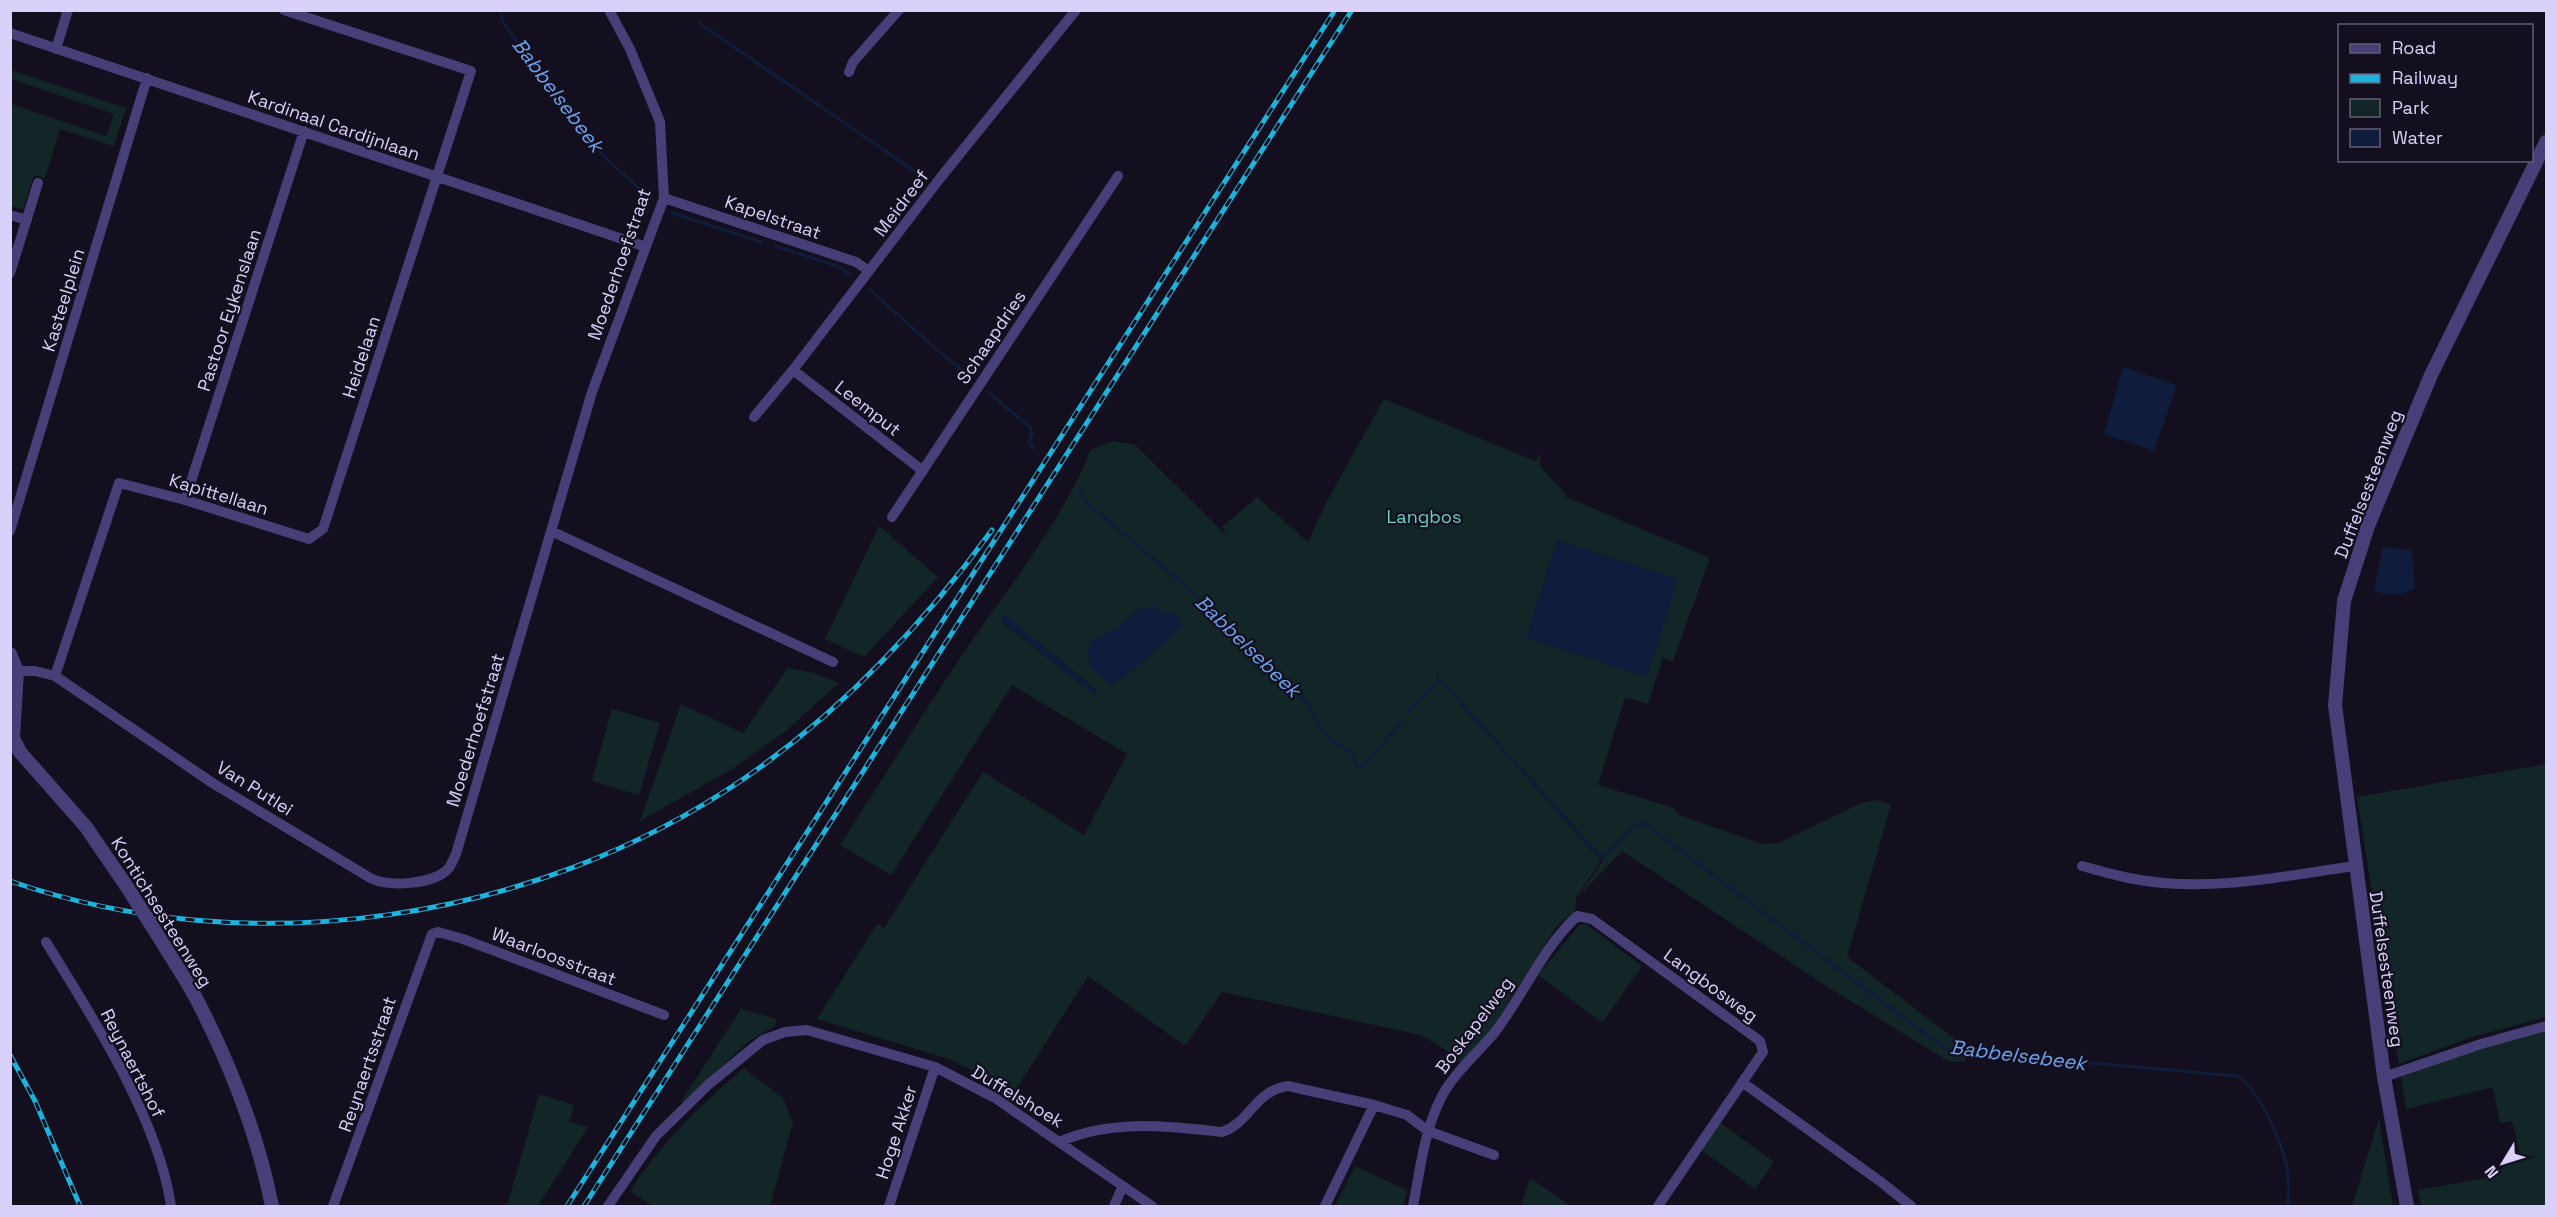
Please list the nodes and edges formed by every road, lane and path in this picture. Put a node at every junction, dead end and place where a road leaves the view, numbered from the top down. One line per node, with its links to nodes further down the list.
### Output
1 (68, 10): 7 (street)
2 (284, 10): 13 (street, Heidelaan)
3 (609, 10): 15 (street, Moederhoefstraat)
4 (899, 10): 8 (street)
5 (1076, 10): 19 (street, Meidreef)
6 (10, 33): 7 (street, Kardinaal Cardijnlaan)
7 (56, 49): 9 (street, Kardinaal Cardijnlaan)
8 (849, 72)
9 (147, 78): 10 (street, Kardinaal Cardijnlaan); 26 (street, Kasteelplein)
10 (304, 131): 13 (street, Kardinaal Cardijnlaan); 24 (street, Pastoor Eykenslaan)
11 (2547, 142): 34 (street, Duffelsesteenweg)
12 (1118, 176): 23 (street, Schaapdries)
13 (435, 178): 18 (street, Kardinaal Cardijnlaan); 28 (street, Heidelaan)
14 (38, 183): 17 (street)
15 (664, 198): 18 (street, Moederhoefstraat); 19 (street, Kapelstraat)
16 (10, 215): 17 (street)
17 (27, 220): 20 (street)
18 (646, 247): 27 (street, Moederhoefstraat)
19 (869, 271): 21 (street, Meidreef)
20 (10, 273)
21 (793, 370): 22 (street, Meidreef); 23 (street, Leemput)
22 (754, 417)
23 (923, 471): 25 (street, Schaapdries)
24 (185, 500): 28 (street, Kapittellaan); 32 (street, Kapittellaan)
25 (892, 517)
26 (10, 531)
27 (550, 531): 30 (street); 35 (street, Moederhoefstraat)
28 (309, 539)
29 (10, 654): 31 (street)
30 (833, 662)
31 (17, 671): 32 (street, Van Putlei); 49 (street, Kontichsesteenweg, bridge)
32 (55, 676): 35 (street, Van Putlei)
33 (2082, 866): 34 (street)
34 (2354, 866): 42 (street, Duffelsesteenweg)
35 (449, 868)
36 (1577, 916): 43 (street, Langbosweg); 45 (street, Boskapelweg)
37 (432, 934): 39 (street, Waarloosstraat); 53 (street, Reynaertsstraat)
38 (46, 942): 50 (street, Reynaertshof)
39 (664, 1015)
40 (2547, 1026): 42 (street)
41 (935, 1067): 46 (street, Duffelshoek); 54 (street, Duffelshoek); 55 (street, Hoge Akker)
42 (2384, 1077): 62 (street, Duffelsesteenweg)
43 (1742, 1082): 60 (street); 61 (street)
44 (1374, 1105): 45 (street, Duffelshoek); 46 (street, Duffelshoek); 58 (street)
45 (1428, 1131): 47 (street, Duffelshoek); 59 (street)
46 (1059, 1142): 48 (street)
47 (1494, 1155)
48 (1122, 1188): 56 (street); 57 (street)
49 (269, 1190): 51 (street, Kontichsesteenweg); 52 (street, Kontichsesteenweg)
50 (171, 1206)
51 (272, 1206)
52 (279, 1206)
53 (333, 1206)
54 (608, 1206)
55 (889, 1206)
56 (1114, 1206)
57 (1152, 1206)
58 (1324, 1206)
59 (1413, 1206)
60 (1658, 1206)
61 (1911, 1206)
62 (2407, 1206)

